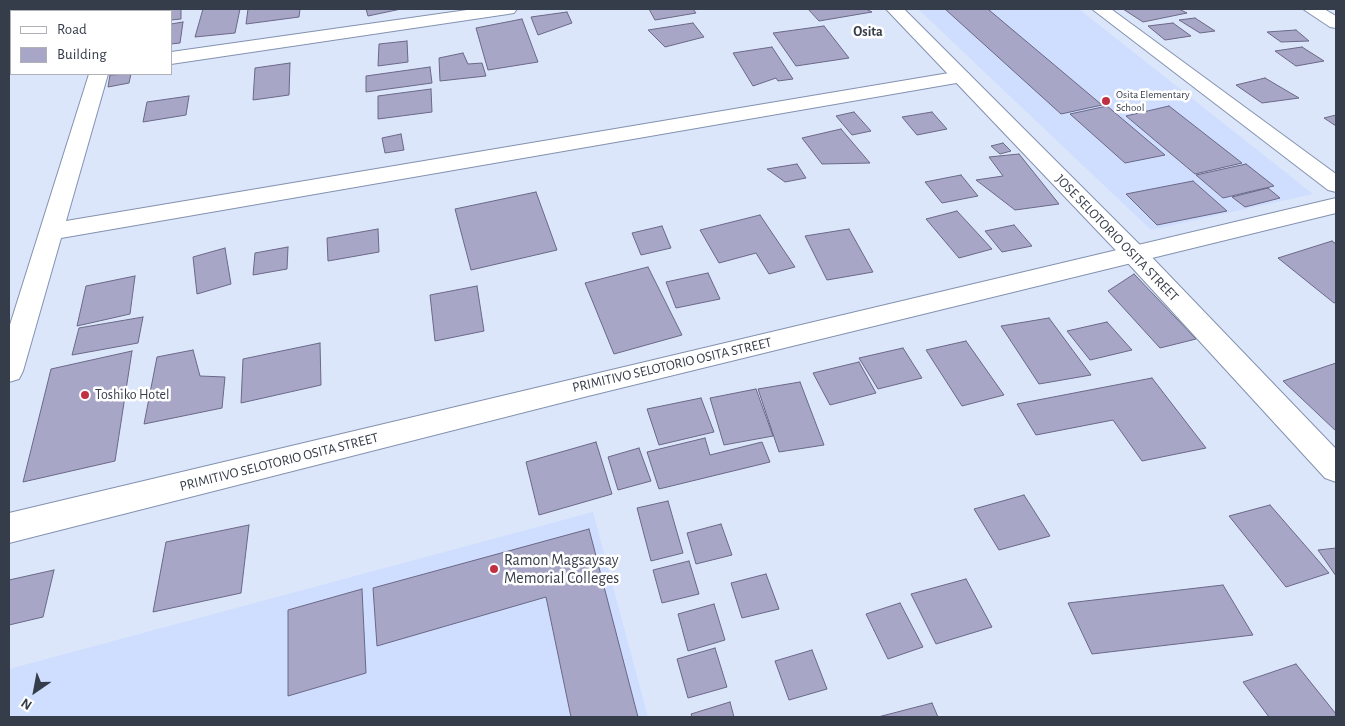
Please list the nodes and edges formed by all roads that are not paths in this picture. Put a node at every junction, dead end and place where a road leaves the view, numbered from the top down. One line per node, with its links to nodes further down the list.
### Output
1 (508, 9): 6 (street)
2 (895, 9): 8 (street, JOSE SELOTORIO OSITA STREET)
3 (1100, 9): 9 (street)
4 (1312, 9): 5 (street)
5 (1336, 23)
6 (172, 58)
7 (98, 75): 11 (street)
8 (961, 77): 11 (street); 12 (street, JOSE SELOTORIO OSITA STREET)
9 (1336, 185)
10 (1336, 205): 12 (street, PRIMITIVO SELOTORIO OSITA STREET)
11 (50, 232): 13 (street)
12 (1135, 255): 14 (street, JOSE SELOTORIO OSITA STREET); 15 (street, PRIMITIVO SELOTORIO OSITA STREET)
13 (9, 371)
14 (1336, 469)
15 (9, 528)

